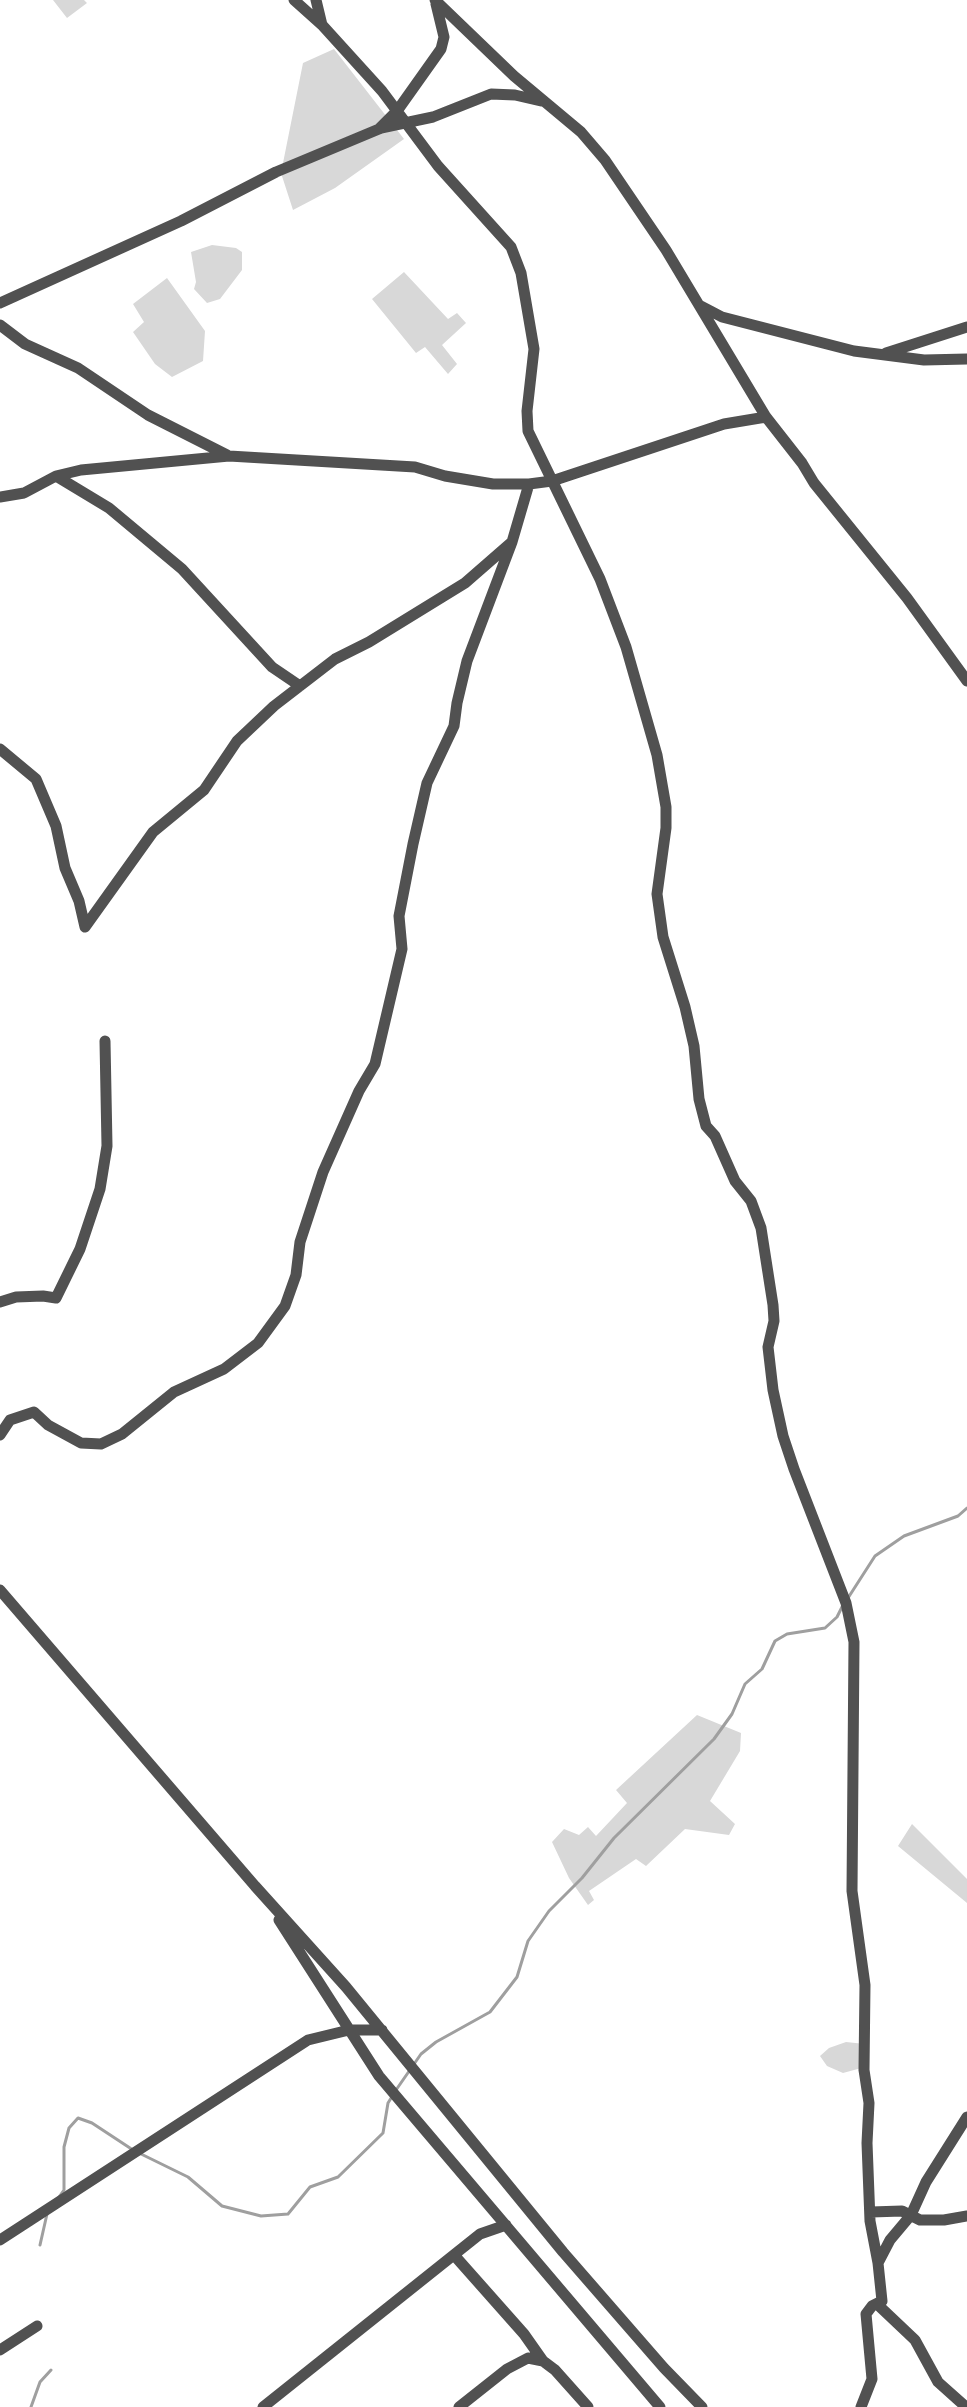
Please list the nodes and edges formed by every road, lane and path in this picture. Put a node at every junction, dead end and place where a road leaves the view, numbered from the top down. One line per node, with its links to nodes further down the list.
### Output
1 (294, 0): 4 (street)
2 (316, 0): 4 (street)
3 (434, 0): 5 (street); 6 (street)
4 (323, 26): 6 (street)
5 (547, 103): 7 (street); 10 (street)
6 (397, 111): 7 (street); 8 (street)
7 (404, 122): 8 (street); 18 (street)
8 (379, 129): 9 (street)
9 (0, 303)
10 (699, 305): 13 (street); 15 (street)
11 (0, 325): 16 (street)
12 (967, 327): 13 (street)
13 (879, 355): 14 (street)
14 (967, 359)
15 (766, 417): 18 (street); 22 (street)
16 (229, 456): 17 (street); 19 (street)
17 (56, 476): 20 (street); 23 (street)
18 (552, 481): 19 (street); 33 (street)
19 (529, 484): 21 (street)
20 (0, 498)
21 (512, 542): 23 (street); 27 (street)
22 (967, 681)
23 (300, 686): 24 (street)
24 (0, 749)
25 (105, 1041): 26 (street)
26 (0, 1302)
27 (0, 1435)
28 (0, 1590): 29 (street)
29 (263, 1896): 30 (street); 31 (street)
30 (349, 2030): 31 (street); 36 (street); 37 (street)
31 (382, 2030): 48 (street)
32 (965, 2124): 34 (street)
33 (871, 2212): 34 (street); 39 (street)
34 (911, 2215): 35 (street); 39 (street)
35 (967, 2216)
36 (506, 2225): 38 (street); 47 (street)
37 (0, 2240)
38 (454, 2255): 43 (street); 44 (street)
39 (878, 2263): 40 (street)
40 (877, 2304): 49 (street); 50 (street)
41 (37, 2326): 42 (street)
42 (0, 2350)
43 (543, 2361): 45 (street); 46 (street)
44 (263, 2407)
45 (459, 2407)
46 (588, 2407)
47 (660, 2407)
48 (702, 2407)
49 (861, 2407)
50 (966, 2407)

